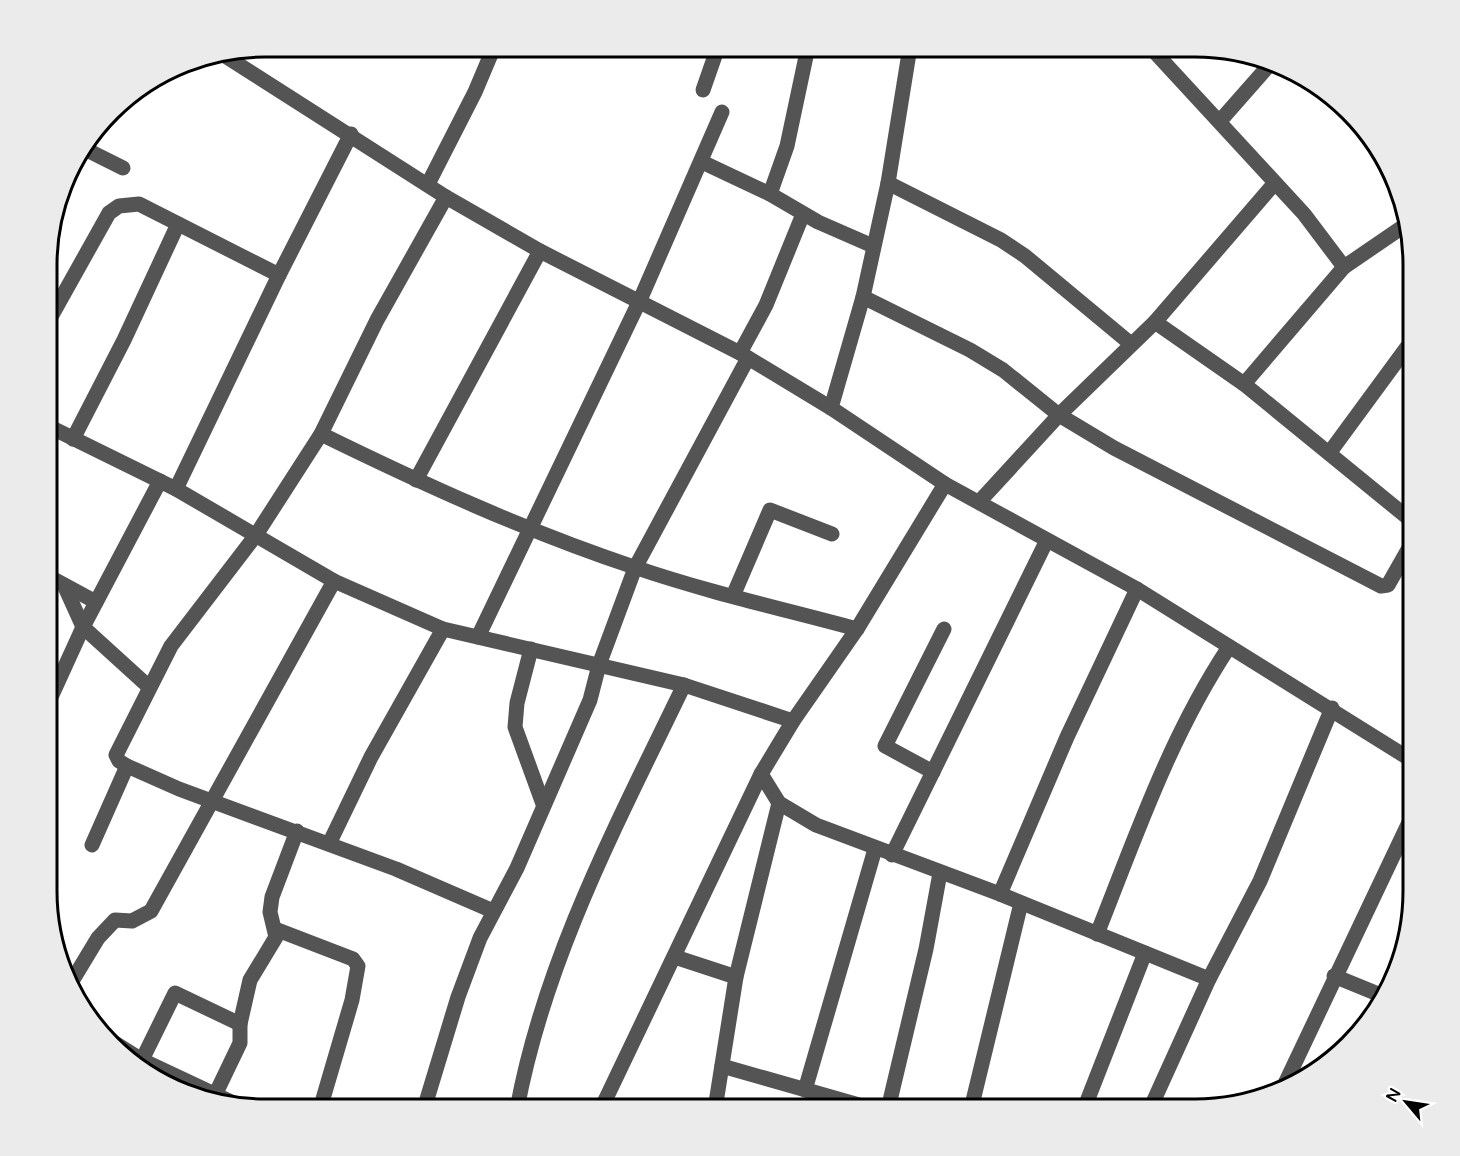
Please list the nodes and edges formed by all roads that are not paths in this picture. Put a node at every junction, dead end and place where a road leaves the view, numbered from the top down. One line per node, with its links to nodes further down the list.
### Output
1 (490, 57): 16 (street)
2 (715, 57): 8 (street)
3 (806, 57): 18 (street)
4 (908, 57): 15 (street)
5 (1159, 57): 10 (street)
6 (232, 60): 11 (street)
7 (1265, 70): 10 (street)
8 (703, 90)
9 (722, 112): 13 (street)
10 (1220, 122): 17 (street)
11 (351, 134): 16 (street); 26 (street)
12 (91, 152): 14 (street)
13 (702, 162): 18 (street); 28 (street)
14 (123, 168)
15 (888, 183): 23 (street); 31 (street)
16 (428, 184): 19 (street)
17 (1275, 184): 25 (street); 30 (street)
18 (770, 194): 20 (street)
19 (446, 197): 24 (street); 38 (street)
20 (803, 214): 23 (street); 33 (street)
21 (178, 224): 26 (street); 29 (street); 39 (street)
22 (1400, 229): 25 (street)
23 (873, 246): 27 (street)
24 (540, 251): 28 (street); 41 (street)
25 (1344, 267): 34 (street)
26 (279, 275): 44 (street)
27 (863, 297): 35 (street); 36 (street)
28 (640, 300): 33 (street); 47 (street)
29 (57, 306)
30 (1155, 322): 31 (street); 34 (street)
31 (1131, 344): 36 (street)
32 (1403, 353): 40 (street)
33 (744, 355): 35 (street); 52 (street)
34 (1244, 384): 40 (street)
35 (831, 408): 43 (street)
36 (1059, 415): 45 (street); 51 (street)
37 (57, 431): 39 (street)
38 (321, 434): 41 (street); 49 (street)
39 (73, 439): 42 (street)
40 (1330, 452): 46 (street)
41 (416, 480): 47 (street)
42 (160, 481): 44 (street); 58 (street)
43 (945, 484): 45 (street); 61 (street)
44 (176, 489): 49 (street)
45 (979, 502): 50 (street)
46 (1403, 514)
47 (532, 530): 52 (street); 63 (street)
48 (832, 534): 57 (street)
49 (256, 535): 53 (street); 69 (street)
50 (1047, 540): 56 (street); 74 (street)
51 (1403, 559)
52 (635, 568): 57 (street); 66 (street)
53 (334, 580): 60 (street); 76 (street)
54 (57, 581): 55 (street)
55 (64, 585): 58 (street); 59 (street)
56 (1137, 589): 64 (street); 86 (street)
57 (734, 596): 61 (street)
58 (96, 602): 59 (street)
59 (83, 627): 67 (street); 69 (street)
60 (442, 629): 63 (street); 81 (street)
61 (857, 629): 71 (street)
62 (944, 629): 74 (street)
63 (478, 637): 65 (street)
64 (1229, 647): 70 (street); 90 (street)
65 (531, 649): 66 (street); 78 (street)
66 (599, 665): 68 (street); 78 (street)
67 (57, 684)
68 (684, 685): 71 (street); 108 (street)
69 (149, 687): 73 (street)
70 (1332, 708): 72 (street); 96 (street)
71 (793, 721): 75 (street)
72 (1403, 754)
73 (128, 766): 76 (street); 82 (street)
74 (933, 772): 84 (street)
75 (761, 774): 77 (street); 92 (street)
76 (212, 801): 79 (street); 93 (street)
77 (779, 803): 83 (street); 95 (street)
78 (543, 804): 88 (street)
79 (297, 831): 81 (street); 89 (street)
80 (1403, 835): 94 (street)
81 (329, 844): 88 (street)
82 (92, 845)
83 (875, 849): 84 (street); 104 (street)
84 (892, 855): 85 (street)
85 (940, 873): 86 (street); 112 (street)
86 (1000, 894): 87 (street)
87 (1021, 903): 90 (street); 113 (street)
88 (493, 911): 107 (street)
89 (275, 929): 98 (street); 106 (street)
90 (1097, 934): 91 (street)
91 (1145, 953): 96 (street); 114 (street)
92 (675, 957): 95 (street); 109 (street)
93 (75, 976)
94 (1334, 976): 97 (street); 102 (street)
95 (736, 977): 101 (street)
96 (1209, 979): 115 (street)
97 (1376, 993)
98 (240, 1023): 99 (street); 105 (street)
99 (143, 1058)
100 (149, 1063): 103 (street)
101 (722, 1066): 104 (street); 110 (street)
102 (1288, 1078)
103 (206, 1090)
104 (805, 1090): 111 (street)
105 (230, 1096)
106 (323, 1099)
107 (427, 1099)
108 (520, 1099)
109 (606, 1099)
110 (717, 1099)
111 (837, 1099)
112 (890, 1099)
113 (973, 1099)
114 (1088, 1099)
115 (1155, 1099)

